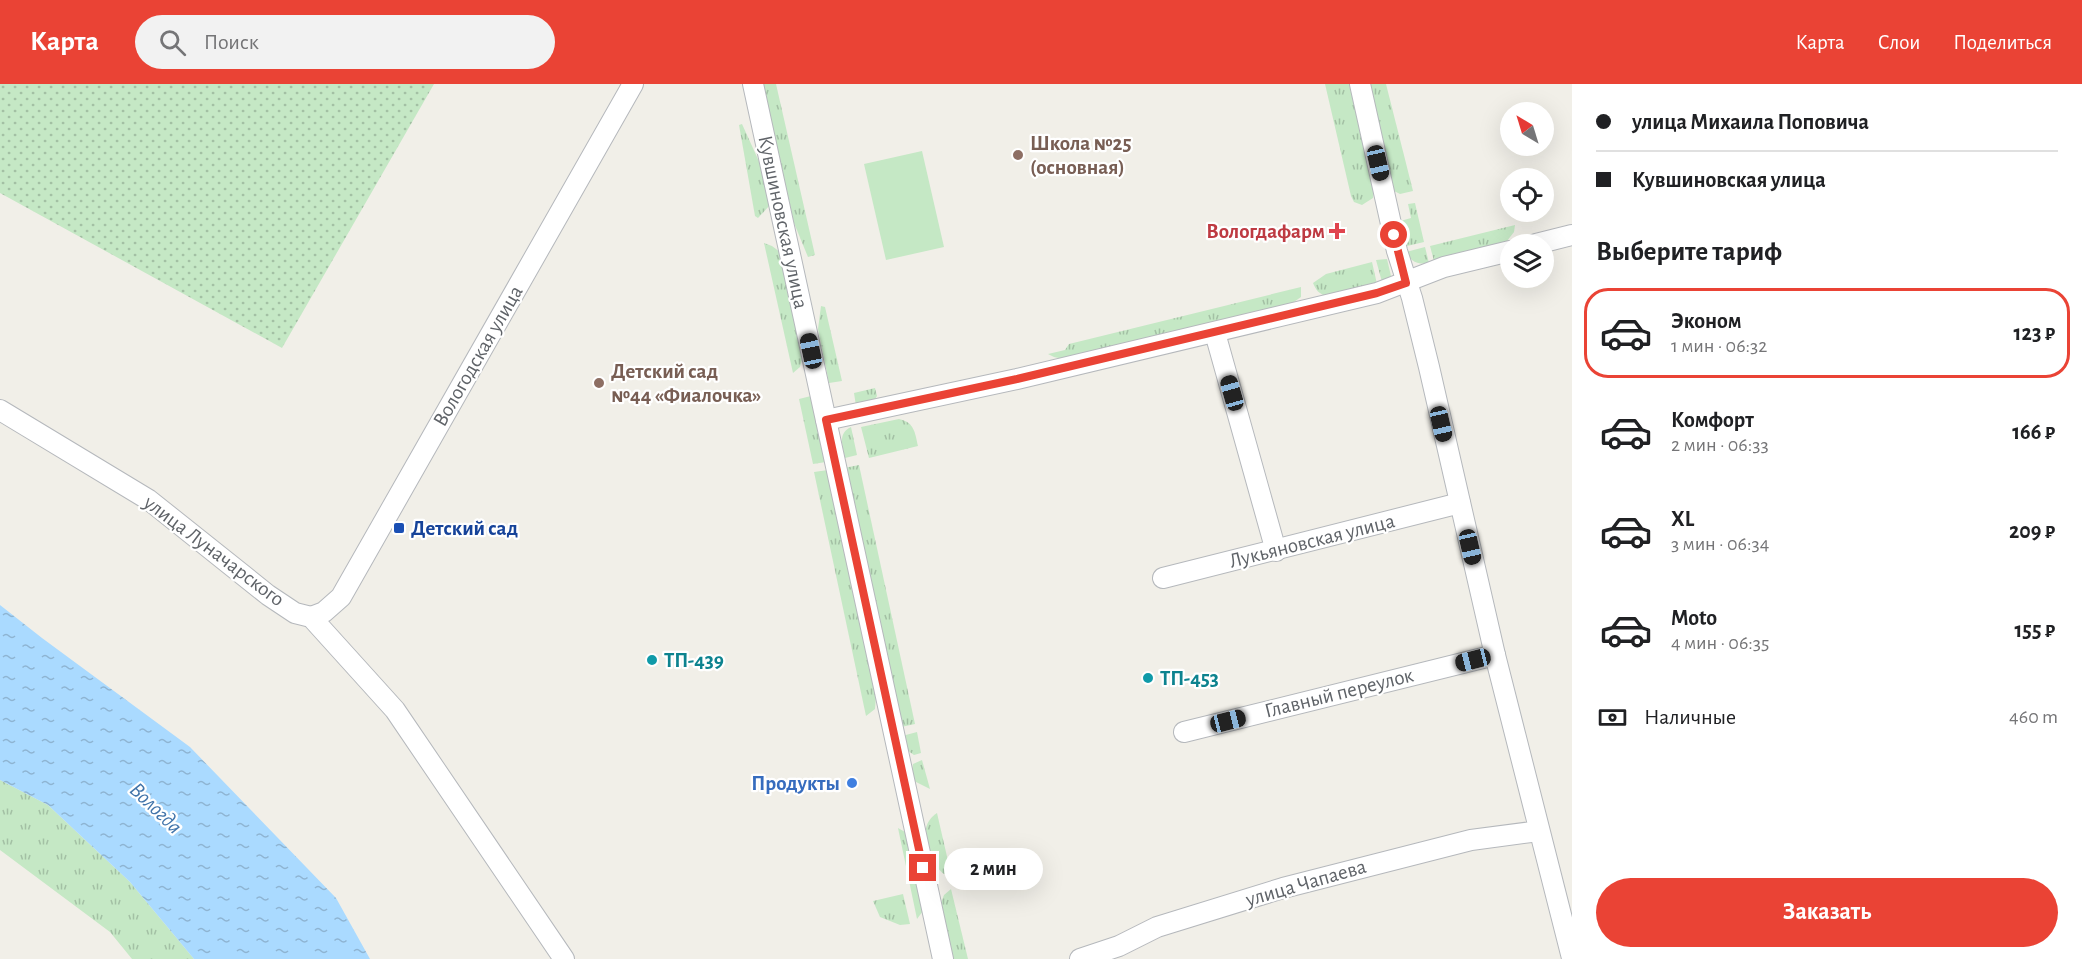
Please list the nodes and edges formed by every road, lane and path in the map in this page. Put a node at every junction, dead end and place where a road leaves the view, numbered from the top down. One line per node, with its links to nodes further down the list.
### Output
1 (633, 84): 14 (street, Вологодская улица)
2 (753, 84): 10 (street, Кувшиновская улица)
3 (1360, 84): 7 (street)
4 (1572, 236): 5 (street)
5 (1554, 240)
6 (1500, 253): 7 (street)
7 (1406, 283): 8 (street); 11 (street)
8 (1215, 333): 10 (street); 12 (street)
9 (0, 410): 14 (street, улица Луначарского)
10 (826, 420): 20 (street, Кувшиновская улица)
11 (1460, 503): 12 (street, Лукьяновская улица); 15 (street)
12 (1276, 551): 13 (street, Лукьяновская улица)
13 (1163, 578)
14 (311, 617): 19 (street, улица Луначарского)
15 (1495, 655): 16 (street, Главный переулок); 17 (street)
16 (1184, 732)
17 (1539, 831): 18 (street); 21 (street, улица Чапаева)
18 (1572, 958)
19 (564, 959)
20 (943, 959)
21 (1080, 959)

